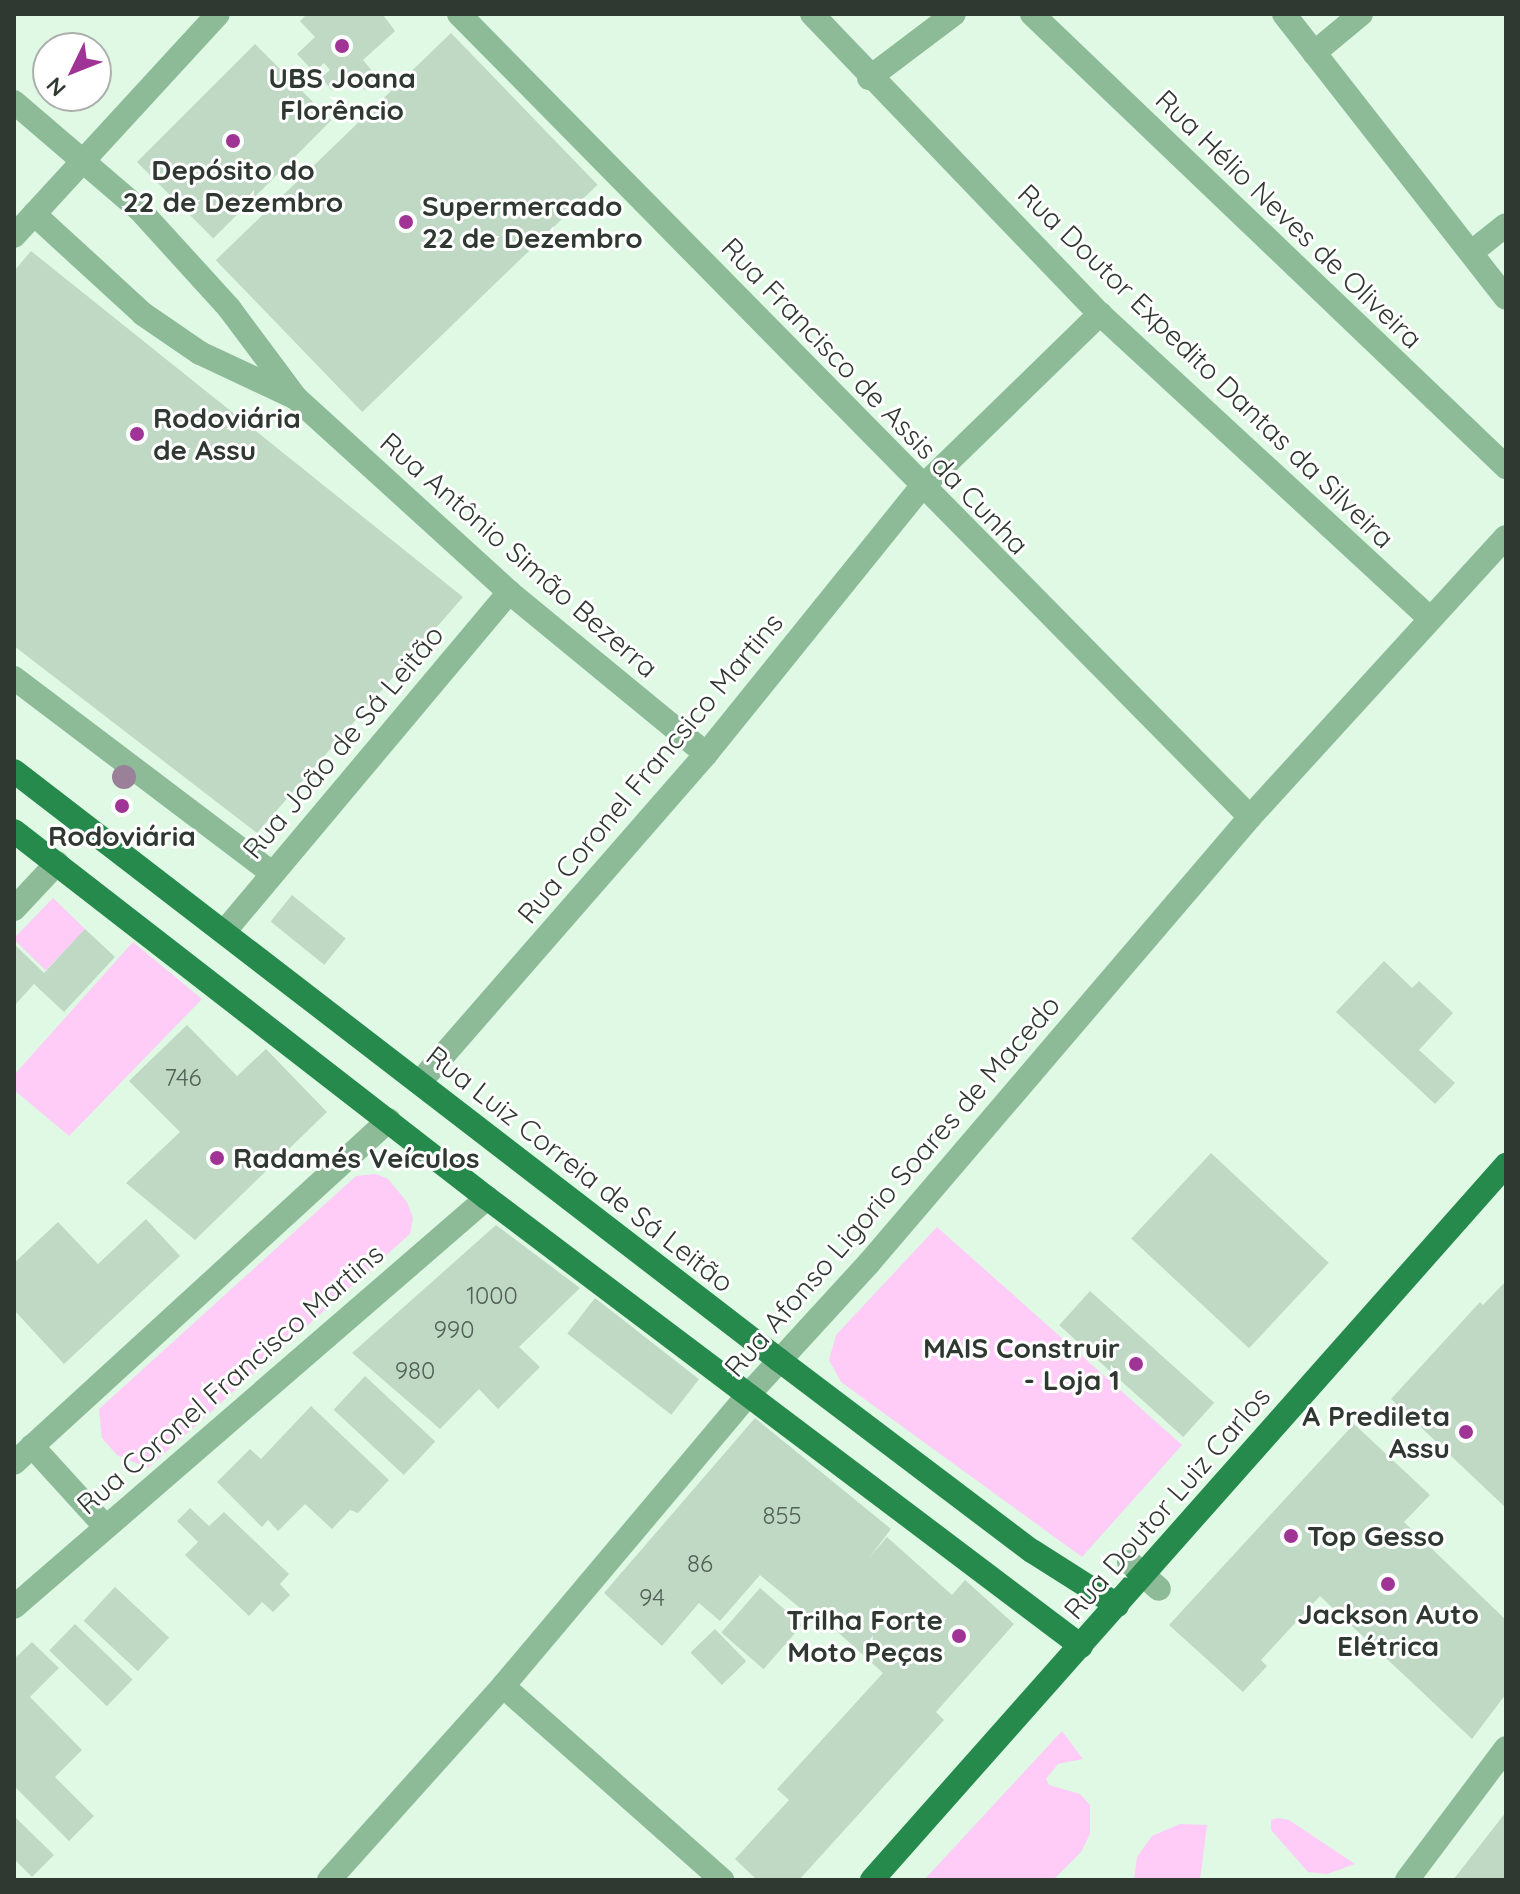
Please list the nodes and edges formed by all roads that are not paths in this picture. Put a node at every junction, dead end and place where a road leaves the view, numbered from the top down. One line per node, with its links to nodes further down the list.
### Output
1 (218, 14): 11 (street)
2 (459, 14): 20 (street, Rua Francisco de Assis da Cunha)
3 (812, 14): 9 (street, Rua Doutor Expedito Dantas da Silveira)
4 (954, 14): 9 (street)
5 (1032, 14): 19 (street, Rua Hélio Neves de Oliveira)
6 (1284, 14): 8 (street)
7 (1361, 14): 8 (street)
8 (1314, 53): 15 (street)
9 (869, 78): 17 (street, Rua Doutor Expedito Dantas da Silveira)
10 (14, 102): 11 (street, Rua Antônio Simão Bezerra)
11 (84, 160): 12 (street); 18 (street, Rua Antônio Simão Bezerra)
12 (34, 214): 14 (street); 18 (street, Rua Antônio Simão Bezerra)
13 (1506, 225): 15 (street)
14 (14, 236)
15 (1472, 252): 16 (street)
16 (1506, 298)
17 (1100, 314): 20 (street); 23 (street, Rua Doutor Expedito Dantas da Silveira)
18 (296, 398): 22 (street, Rua Antônio Simão Bezerra)
19 (1506, 467)
20 (921, 488): 25 (street, Rua Coronel Francsico Martins); 27 (street, Rua Francisco de Assis da Cunha)
21 (1506, 537): 23 (street, Rua Afonso Ligorio Soares de Macedo)
22 (509, 592): 25 (street, Rua Antônio Simão Bezerra); 30 (street, Rua João de Sá Leitão)
23 (1429, 618): 27 (street, Rua Afonso Ligorio Soares de Macedo)
24 (14, 678): 30 (street)
25 (706, 754): 33 (street, Rua Coronel Francsico Martins)
26 (14, 771): 32 (main road, Rua Luiz Correia de Sá Leitão)
27 (1250, 817): 37 (street, Rua Afonso Ligorio Soares de Macedo)
28 (14, 831): 29 (main road)
29 (57, 863): 31 (street); 34 (main road)
30 (272, 873): 32 (street, Rua João de Sá Leitão)
31 (14, 909)
32 (224, 932): 33 (main road, Rua Luiz Correia de Sá Leitão)
33 (420, 1082): 37 (main road, Rua Luiz Correia de Sá Leitão)
34 (389, 1120): 36 (main road); 39 (street)
35 (1506, 1165): 41 (main road, Rua Doutor Luiz Carlos)
36 (487, 1198): 38 (main road); 40 (street, Rua Coronel Francisco Martins)
37 (779, 1360): 38 (street, Rua Afonso Ligorio Soares de Macedo); 41 (main road, Rua Luiz Correia de Sá Leitão)
38 (748, 1395): 43 (main road); 44 (street, Rua Afonso Ligorio Soares de Macedo)
39 (23, 1454): 40 (street)
40 (104, 1525): 42 (street, Rua Coronel Francisco Martins)
41 (1117, 1605): 43 (main road, Rua Doutor Luiz Carlos)
42 (14, 1607)
43 (1081, 1646): 48 (main road, Rua Doutor Luiz Carlos)
44 (503, 1686): 46 (street, Rua Afonso Ligorio Soares de Macedo); 47 (street)
45 (1506, 1748): 49 (street)
46 (329, 1880)
47 (722, 1880)
48 (872, 1880)
49 (1407, 1880)

